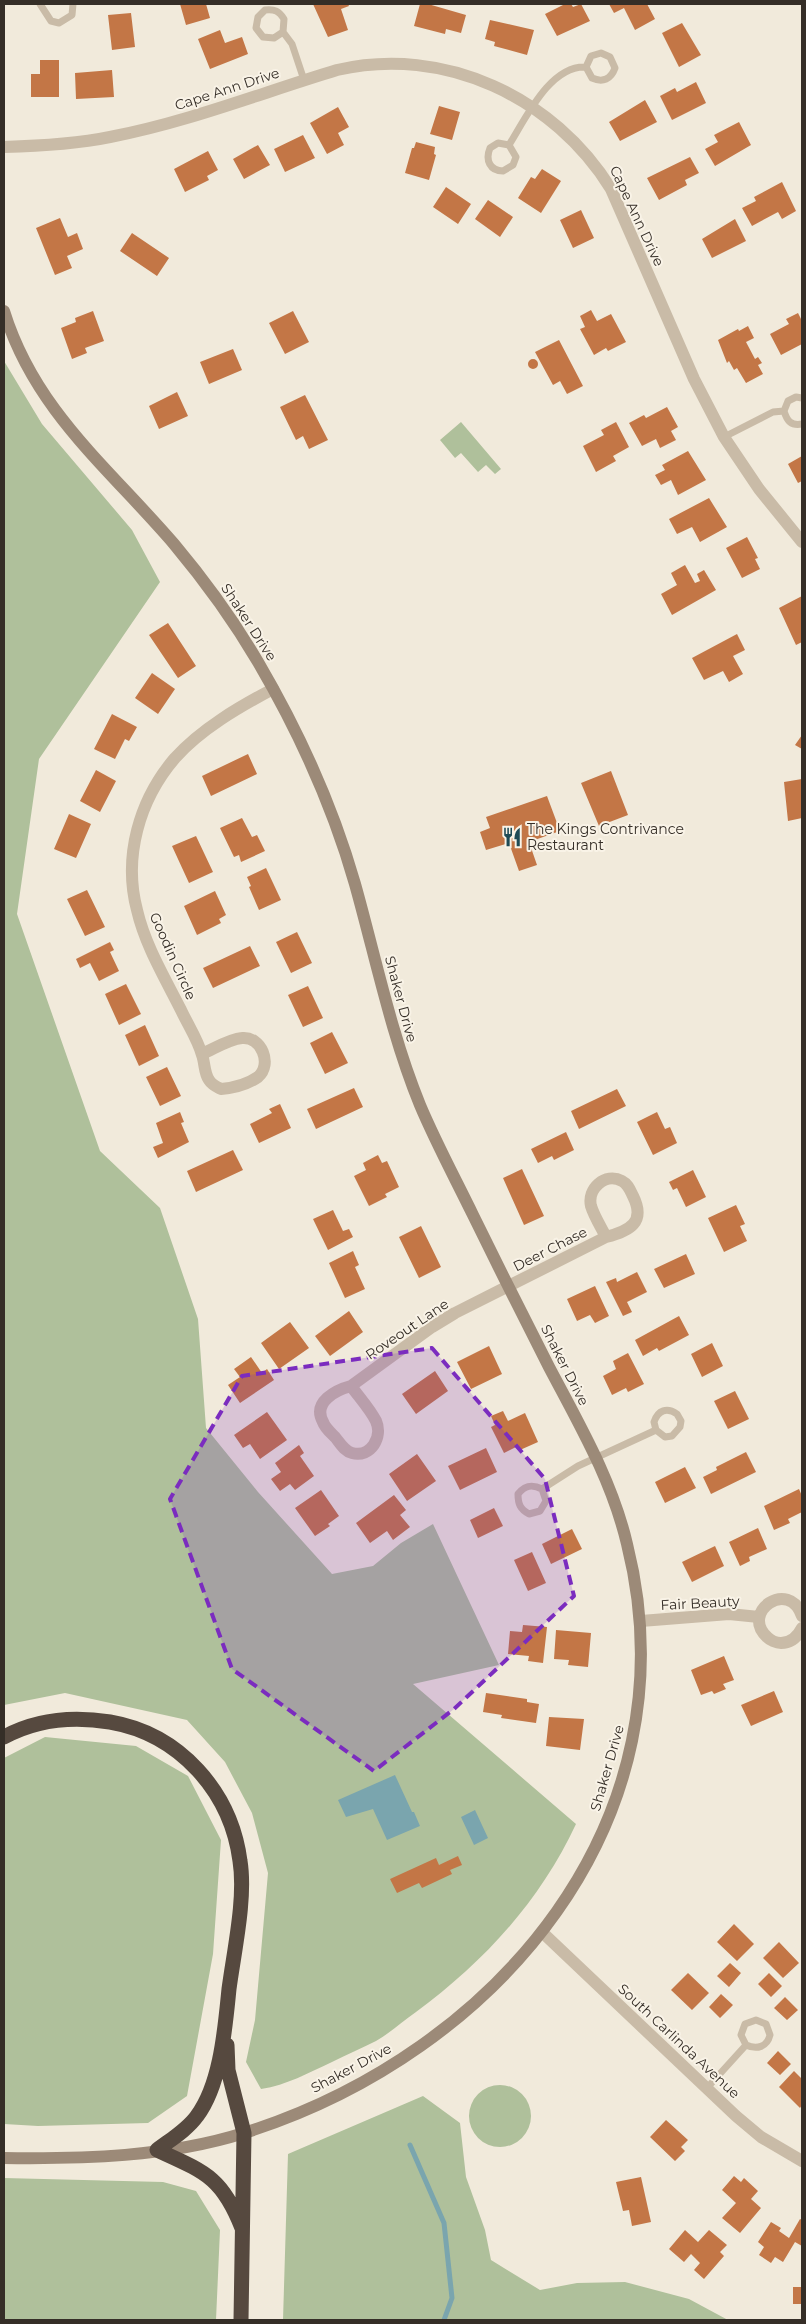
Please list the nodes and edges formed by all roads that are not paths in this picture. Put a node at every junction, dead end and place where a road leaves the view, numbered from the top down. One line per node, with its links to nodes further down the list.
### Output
1 (40, 4): 2 (lane)
2 (72, 4)
3 (282, 32): 3 (lane); 5 (lane)
4 (586, 67): 4 (lane); 6 (lane)
5 (304, 80): 6 (street, Cape Ann Drive); 8 (street, Cape Ann Drive)
6 (533, 107): 7 (lane); 13 (street, Cape Ann Drive)
7 (509, 145): 7 (lane)
8 (4, 147)
9 (4, 311): 15 (street, Shaker Drive)
10 (802, 398): 11 (lane)
11 (784, 411): 12 (lane); 13 (lane)
12 (802, 424)
13 (724, 437): 14 (street, Cape Ann Drive)
14 (802, 542)
15 (274, 688): 16 (street, Goodin Circle); 18 (street, Shaker Drive)
16 (202, 1054): 16 (street, Goodin Circle)
17 (606, 1237): 17 (street, Deer Chase); 18 (street, Deer Chase)
18 (507, 1286): 19 (street, Roveout Lane); 21 (street, Shaker Drive)
19 (351, 1386): 19 (street, Roveout Lane)
20 (656, 1430): 21 (lane)
21 (596, 1457): 22 (lane); 25 (street, Shaker Drive)
22 (542, 1489): 22 (lane)
23 (802, 1616): 24 (street)
24 (759, 1617): 25 (street, Fair Beauty); 26 (street)
25 (641, 1621): 28 (street, Shaker Drive)
26 (802, 1628)
27 (4, 1737): 29 (highway)
28 (542, 1933): 31 (street, South Carlinda Avenue); 32 (street, Shaker Drive)
29 (225, 2023): 32 (highway); 33 (highway)
30 (746, 2045): 30 (lane); 31 (lane)
31 (707, 2088): 35 (street, South Carlinda Avenue)
32 (244, 2133): 33 (street, Shaker Drive); 36 (highway)
33 (157, 2150): 34 (street, Shaker Drive); 36 (highway)
34 (4, 2158)
35 (802, 2161)
36 (242, 2228): 37 (highway)
37 (241, 2320)

